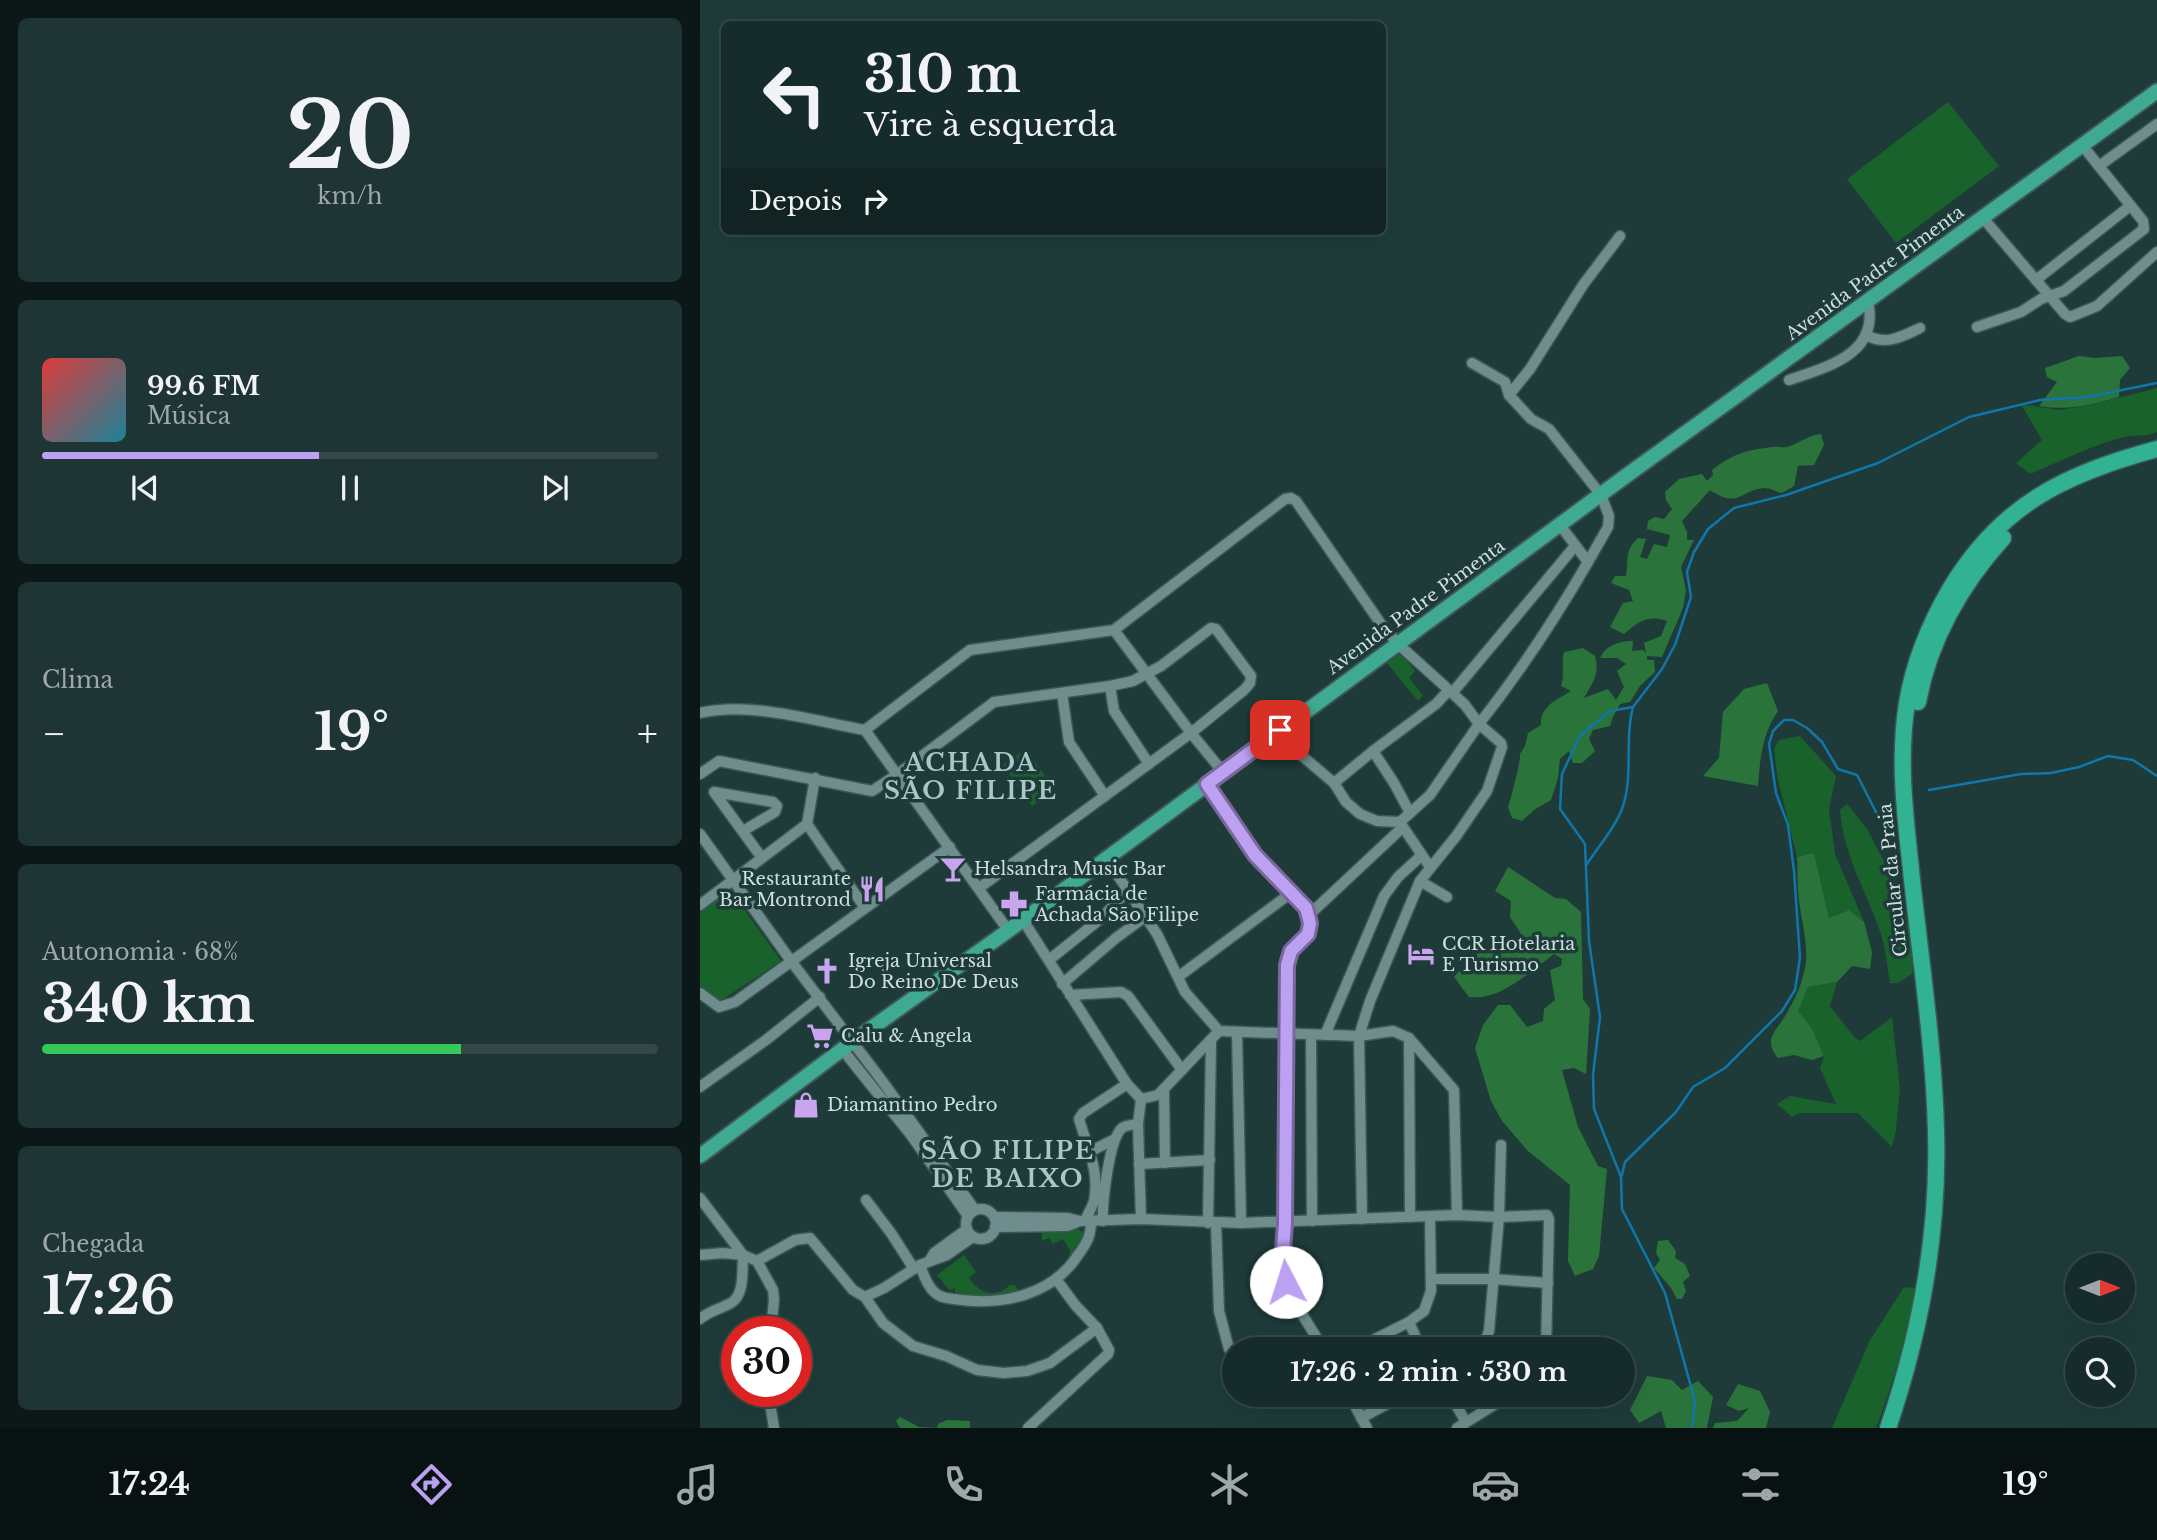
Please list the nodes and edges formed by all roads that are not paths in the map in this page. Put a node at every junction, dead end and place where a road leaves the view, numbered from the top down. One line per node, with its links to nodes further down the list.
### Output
1 (2157, 90): 3 (main road, Avenida Padre Pimenta)
2 (2157, 124): 4 (street)
3 (2082, 145): 4 (street); 6 (main road, Avenida Padre Pimenta)
4 (2099, 166): 5 (street)
5 (2130, 206): 9 (street); 10 (street)
6 (1983, 218): 9 (street); 11 (main road, Avenida Padre Pimenta)
7 (1620, 236): 17 (street)
8 (2157, 252): 10 (street)
9 (2036, 280): 10 (street)
10 (2050, 296): 12 (street)
11 (1868, 302): 14 (street); 20 (main road, Avenida Padre Pimenta)
12 (1977, 327)
13 (1920, 328): 14 (street)
14 (1866, 335): 16 (street)
15 (1472, 363): 17 (street)
16 (1789, 380)
17 (1509, 395): 20 (street)
18 (2157, 449): 142 (highway, Circular da Praia)
19 (2157, 459): 143 (highway, Circular da Praia)
20 (1601, 495): 21 (main road, Avenida Padre Pimenta); 23 (street)
21 (1560, 525): 22 (street); 25 (main road, Avenida Padre Pimenta)
22 (1575, 546): 23 (street); 28 (street)
23 (1588, 562): 31 (street)
24 (1114, 629): 25 (street); 26 (street); 32 (street)
25 (1398, 644): 28 (street); 33 (main road, Avenida Padre Pimenta)
26 (1147, 675): 27 (street); 34 (street); 34 (street)
27 (1110, 686): 29 (street); 36 (street)
28 (1451, 691): 31 (street); 35 (street)
29 (1062, 693): 39 (street); 43 (street)
30 (700, 713): 32 (street)
31 (1479, 724): 44 (street); 54 (street)
32 (865, 730): 39 (street)
33 (1280, 730): 37 (main road, Avenida Padre Pimenta); 41 (street)
34 (1191, 733): 36 (street); 37 (street)
35 (1373, 751): 41 (street); 44 (street)
36 (1149, 764): 43 (street)
37 (1223, 772): 42 (main road, Avenida Padre Pimenta)
38 (700, 774): 40 (street)
39 (898, 775): 40 (street); 50 (street)
40 (815, 778): 45 (street)
41 (1334, 783): 46 (street)
42 (1207, 784): 53 (main road, Avenida Padre Pimenta); 59 (street)
43 (1105, 796): 57 (street)
44 (1410, 813): 46 (street)
45 (807, 824): 52 (street); 62 (street)
46 (1401, 825): 51 (street); 63 (street)
47 (743, 831): 47 (street); 52 (street)
48 (700, 834): 49 (street)
49 (704, 847): 55 (street)
50 (950, 847): 57 (street); 62 (street)
51 (1421, 856): 54 (street); 78 (street)
52 (762, 858): 55 (street)
53 (1106, 858): 58 (street); 65 (main road, Avenida Padre Pimenta)
54 (1430, 867): 56 (street)
55 (734, 881): 61 (street); 68 (street)
56 (1420, 881): 60 (street); 79 (street)
57 (979, 888): 66 (street)
58 (1129, 890): 64 (street); 67 (street)
59 (1291, 893): 63 (street); 69 (street)
60 (1447, 897)
61 (700, 905)
62 (865, 908): 68 (street)
63 (1309, 915): 76 (street)
64 (1146, 916): 69 (street); 70 (street)
65 (1023, 920): 66 (main road, Avenida Padre Pimenta); 67 (street)
66 (1008, 930): 82 (main road, Avenida Padre Pimenta)
67 (1049, 960): 70 (street)
68 (791, 961): 71 (street); 73 (street)
69 (1178, 976): 74 (street)
70 (1062, 984): 72 (street)
71 (700, 993)
72 (1070, 995): 83 (street); 84 (street)
73 (820, 997): 82 (street); 85 (street)
74 (1219, 1031): 75 (street); 81 (street)
75 (1237, 1033): 76 (street); 110 (street)
76 (1287, 1035): 77 (street); 111 (street)
77 (1311, 1035): 78 (street); 107 (street)
78 (1325, 1035): 79 (street)
79 (1359, 1036): 80 (street); 104 (street)
80 (1409, 1038): 99 (street); 100 (street)
81 (1211, 1042): 83 (street); 93 (street)
82 (847, 1046): 92 (main road, Avenida Padre Pimenta); 98 (street)
83 (1182, 1070): 86 (street)
84 (1127, 1084): 87 (street); 91 (street)
85 (700, 1087)
86 (1164, 1090): 87 (street); 94 (street)
87 (1141, 1099): 88 (street)
88 (1138, 1124): 89 (street); 95 (street)
89 (1113, 1140): 91 (street); 106 (street)
90 (1501, 1144): 102 (street)
91 (1091, 1151): 105 (street)
92 (700, 1156)
93 (1210, 1160): 94 (street); 109 (street)
94 (1166, 1163): 95 (street)
95 (1139, 1164): 103 (street)
96 (700, 1198): 114 (street)
97 (866, 1200): 116 (street)
98 (971, 1213): 108 (street); 112 (street)
99 (1457, 1215): 101 (street); 102 (street)
100 (1410, 1217): 101 (street); 104 (street)
101 (1430, 1217): 118 (street)
102 (1499, 1217): 119 (street); 120 (street)
103 (1141, 1219): 106 (street); 109 (street)
104 (1362, 1219): 107 (street)
105 (1086, 1221): 106 (street); 108 (street); 117 (street)
106 (1103, 1221)
107 (1312, 1221): 111 (street)
108 (995, 1222): 112 (street)
109 (1212, 1223): 110 (street); 126 (street)
110 (1241, 1223): 111 (street)
111 (1285, 1223): 127 (street)
112 (970, 1233): 116 (street)
113 (700, 1255): 114 (street)
114 (743, 1255): 115 (street); 123 (street)
115 (757, 1261): 121 (street); 122 (street)
116 (921, 1265): 117 (street); 121 (street)
117 (1056, 1279): 125 (street)
118 (1432, 1279): 119 (street); 124 (street)
119 (1493, 1279): 120 (street); 130 (street)
120 (1548, 1283): 131 (street)
121 (865, 1297): 125 (street)
122 (772, 1316)
123 (700, 1319)
124 (1409, 1322): 128 (street); 129 (street)
125 (1097, 1328): 140 (street)
126 (1226, 1337)
127 (1317, 1337)
128 (1379, 1337)
129 (1416, 1337)
130 (1487, 1337)
131 (1546, 1337)
132 (771, 1407): 139 (street)
133 (1355, 1407): 137 (street)
134 (1382, 1407): 137 (street)
135 (1454, 1407): 138 (street)
136 (1490, 1407): 138 (street)
137 (1361, 1418): 141 (street)
138 (1461, 1425)
139 (774, 1428)
140 (1028, 1428)
141 (1367, 1428)
142 (1888, 1428)
143 (1899, 1428)

